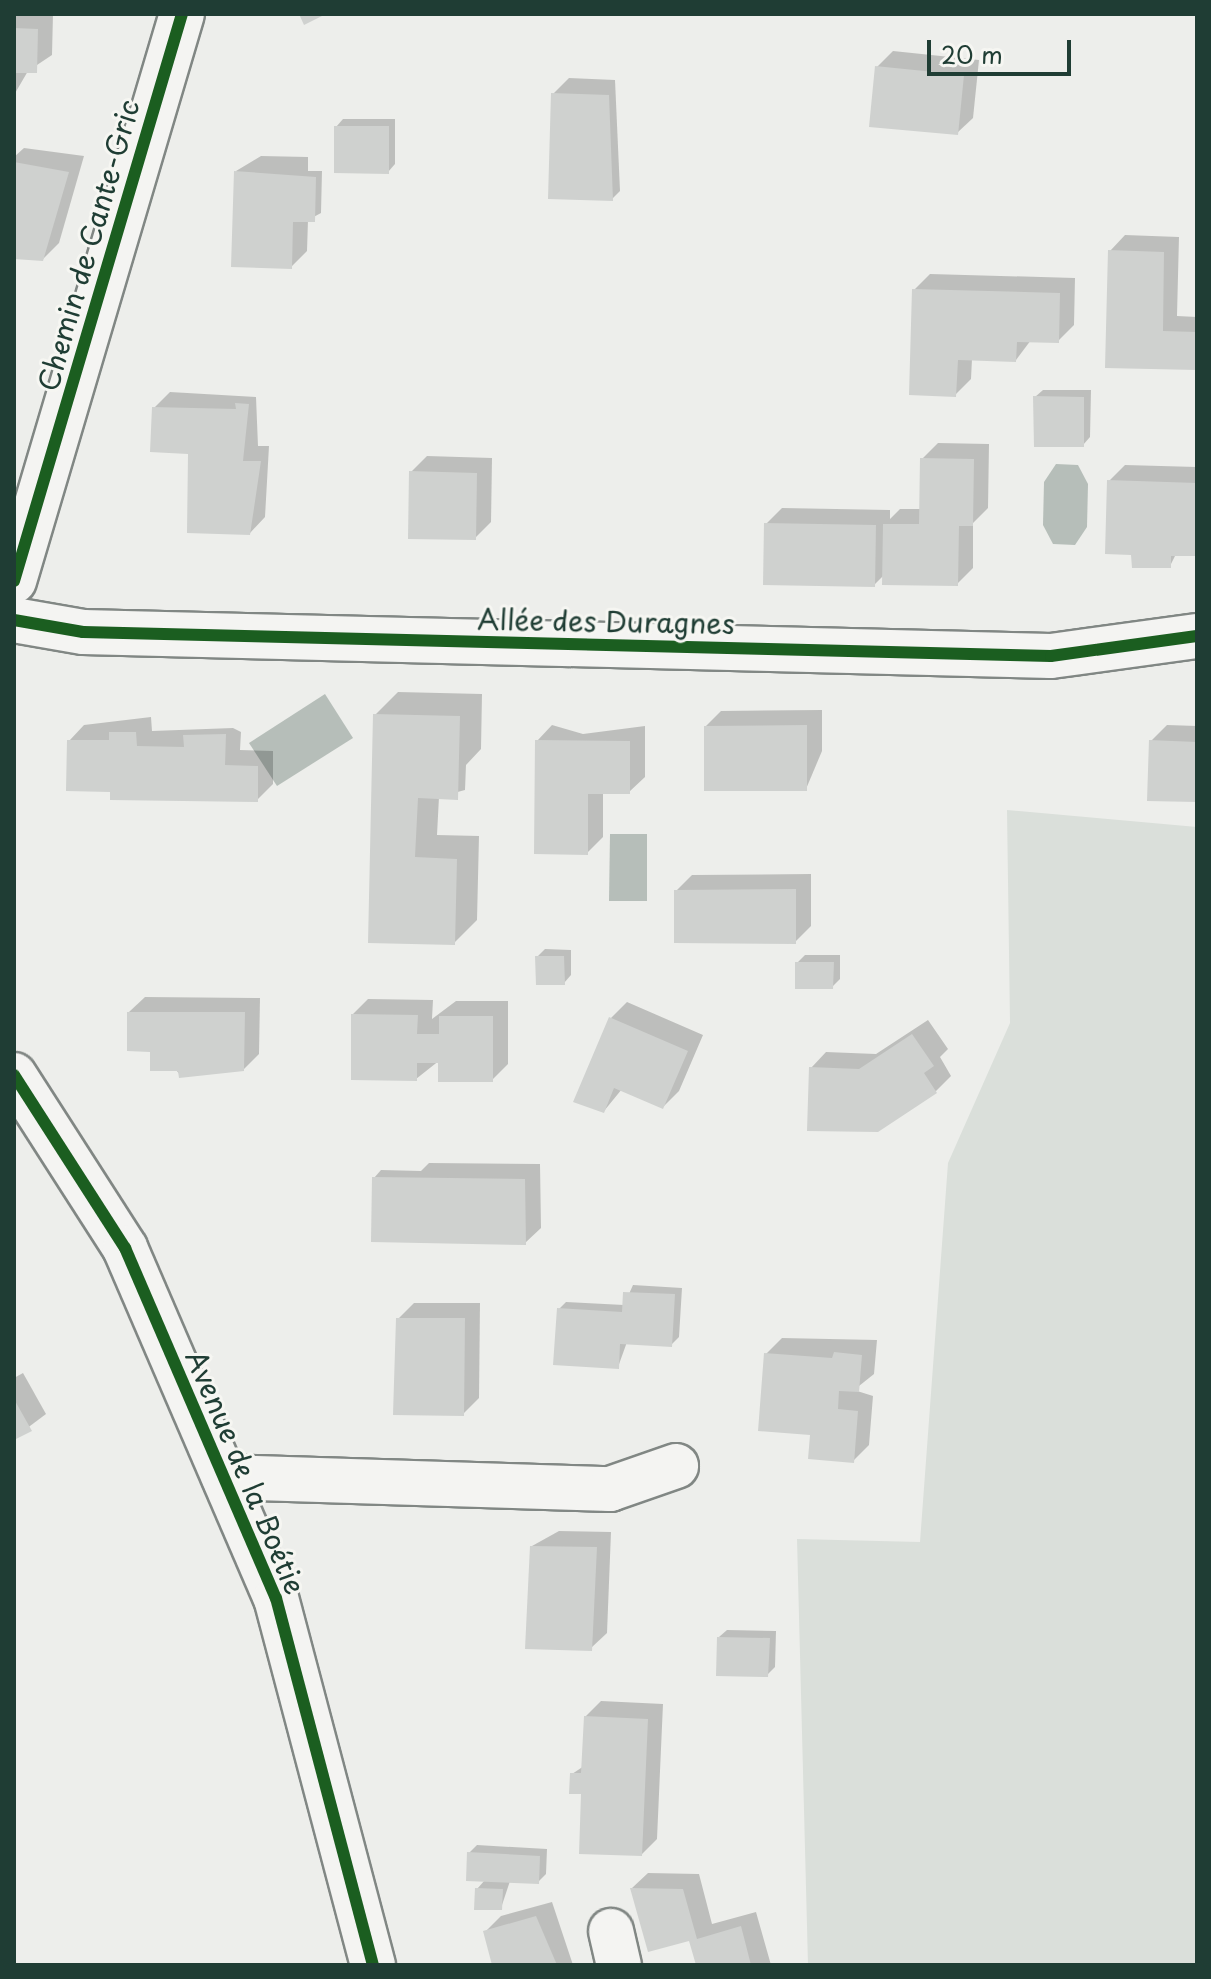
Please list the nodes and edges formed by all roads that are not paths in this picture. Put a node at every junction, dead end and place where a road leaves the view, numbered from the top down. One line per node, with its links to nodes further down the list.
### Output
1 (182, 14): 2 (street, Chemin de Cante-Gric)
2 (14, 581)
3 (14, 620): 4 (street, Allée des Duragnes)
4 (1197, 636)
5 (14, 1075): 7 (street, Avenue de la Boétie)
6 (676, 1466): 7 (street)
7 (224, 1477): 8 (street, Avenue de la Boétie)
8 (373, 1965)

